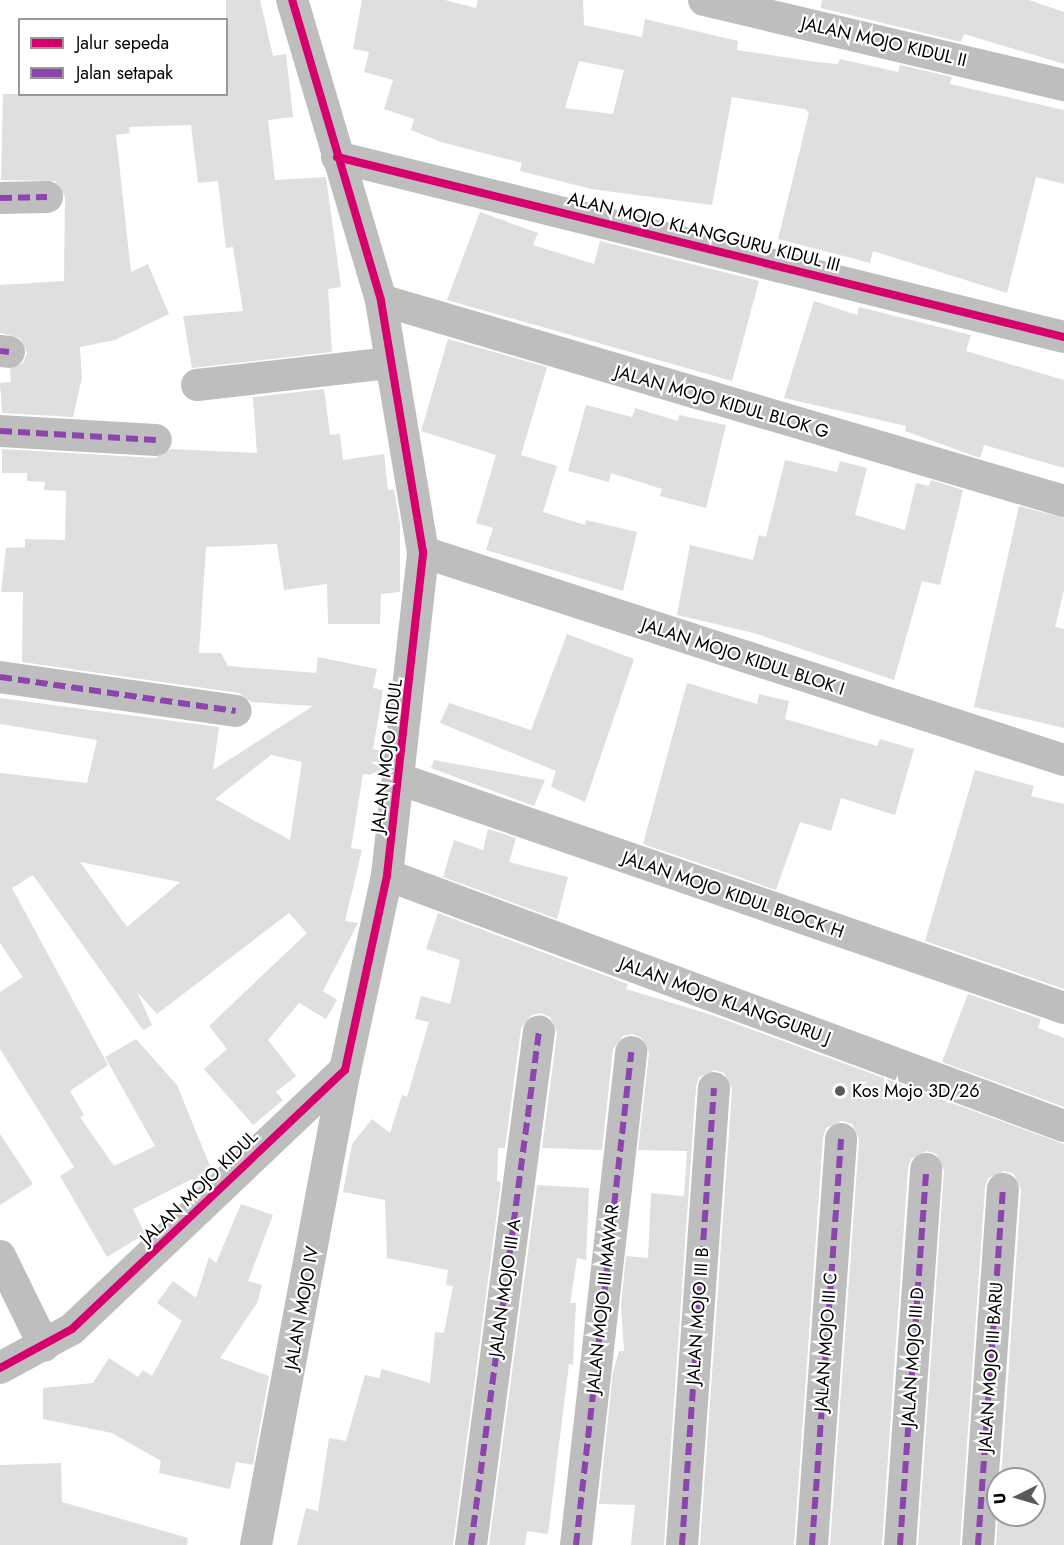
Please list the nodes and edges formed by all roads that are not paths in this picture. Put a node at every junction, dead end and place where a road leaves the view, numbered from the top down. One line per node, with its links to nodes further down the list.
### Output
1 (292, 0): 4 (street, JALAN MOJO KIDUL)
2 (704, 0): 3 (street, JALAN MOJO KIDUL II)
3 (1064, 85)
4 (337, 157): 7 (street, JALAN MOJO KIDUL); 8 (street, ALAN MOJO KLANGGURU KIDUL III)
5 (47, 197): 6 (street)
6 (0, 198)
7 (381, 300): 9 (street, JALAN MOJO KIDUL); 13 (street, JALAN MOJO KIDUL BLOK G)
8 (1064, 337)
9 (392, 363): 10 (street); 14 (street, JALAN MOJO KIDUL)
10 (197, 385)
11 (0, 430): 12 (street)
12 (156, 440)
13 (1064, 501)
14 (423, 552): 17 (street, JALAN MOJO KIDUL BLOK I); 18 (street, JALAN MOJO KIDUL)
15 (0, 677): 16 (street)
16 (236, 711)
17 (1064, 760)
18 (402, 780): 19 (street, JALAN MOJO KIDUL); 20 (street, JALAN MOJO KIDUL BLOCK H)
19 (387, 875): 23 (street, JALAN MOJO KIDUL); 26 (street, JALAN MOJO KLANGGURU J)
20 (1064, 1008)
21 (539, 1031): 35 (street, JALAN MOJO III A)
22 (631, 1052): 36 (street, JALAN MOJO III MAWAR)
23 (345, 1070): 25 (street, JALAN MOJO KIDUL); 28 (street, JALAN MOJO IV)
24 (714, 1088): 37 (street, JALAN MOJO III B)
25 (294, 1118): 28 (street); 32 (street, JALAN MOJO KIDUL)
26 (1064, 1126)
27 (841, 1139): 38 (street, JALAN MOJO III C)
28 (332, 1142): 34 (street, JALAN MOJO IV)
29 (926, 1169): 39 (street, JALAN MOJO III D)
30 (1003, 1189): 40 (street, JALAN MOJO III BARU)
31 (0, 1256): 32 (street)
32 (44, 1346): 33 (street, JALAN MOJO KIDUL)
33 (0, 1368)
34 (256, 1545)
35 (471, 1545)
36 (576, 1545)
37 (682, 1545)
38 (812, 1545)
39 (900, 1545)
40 (978, 1545)

